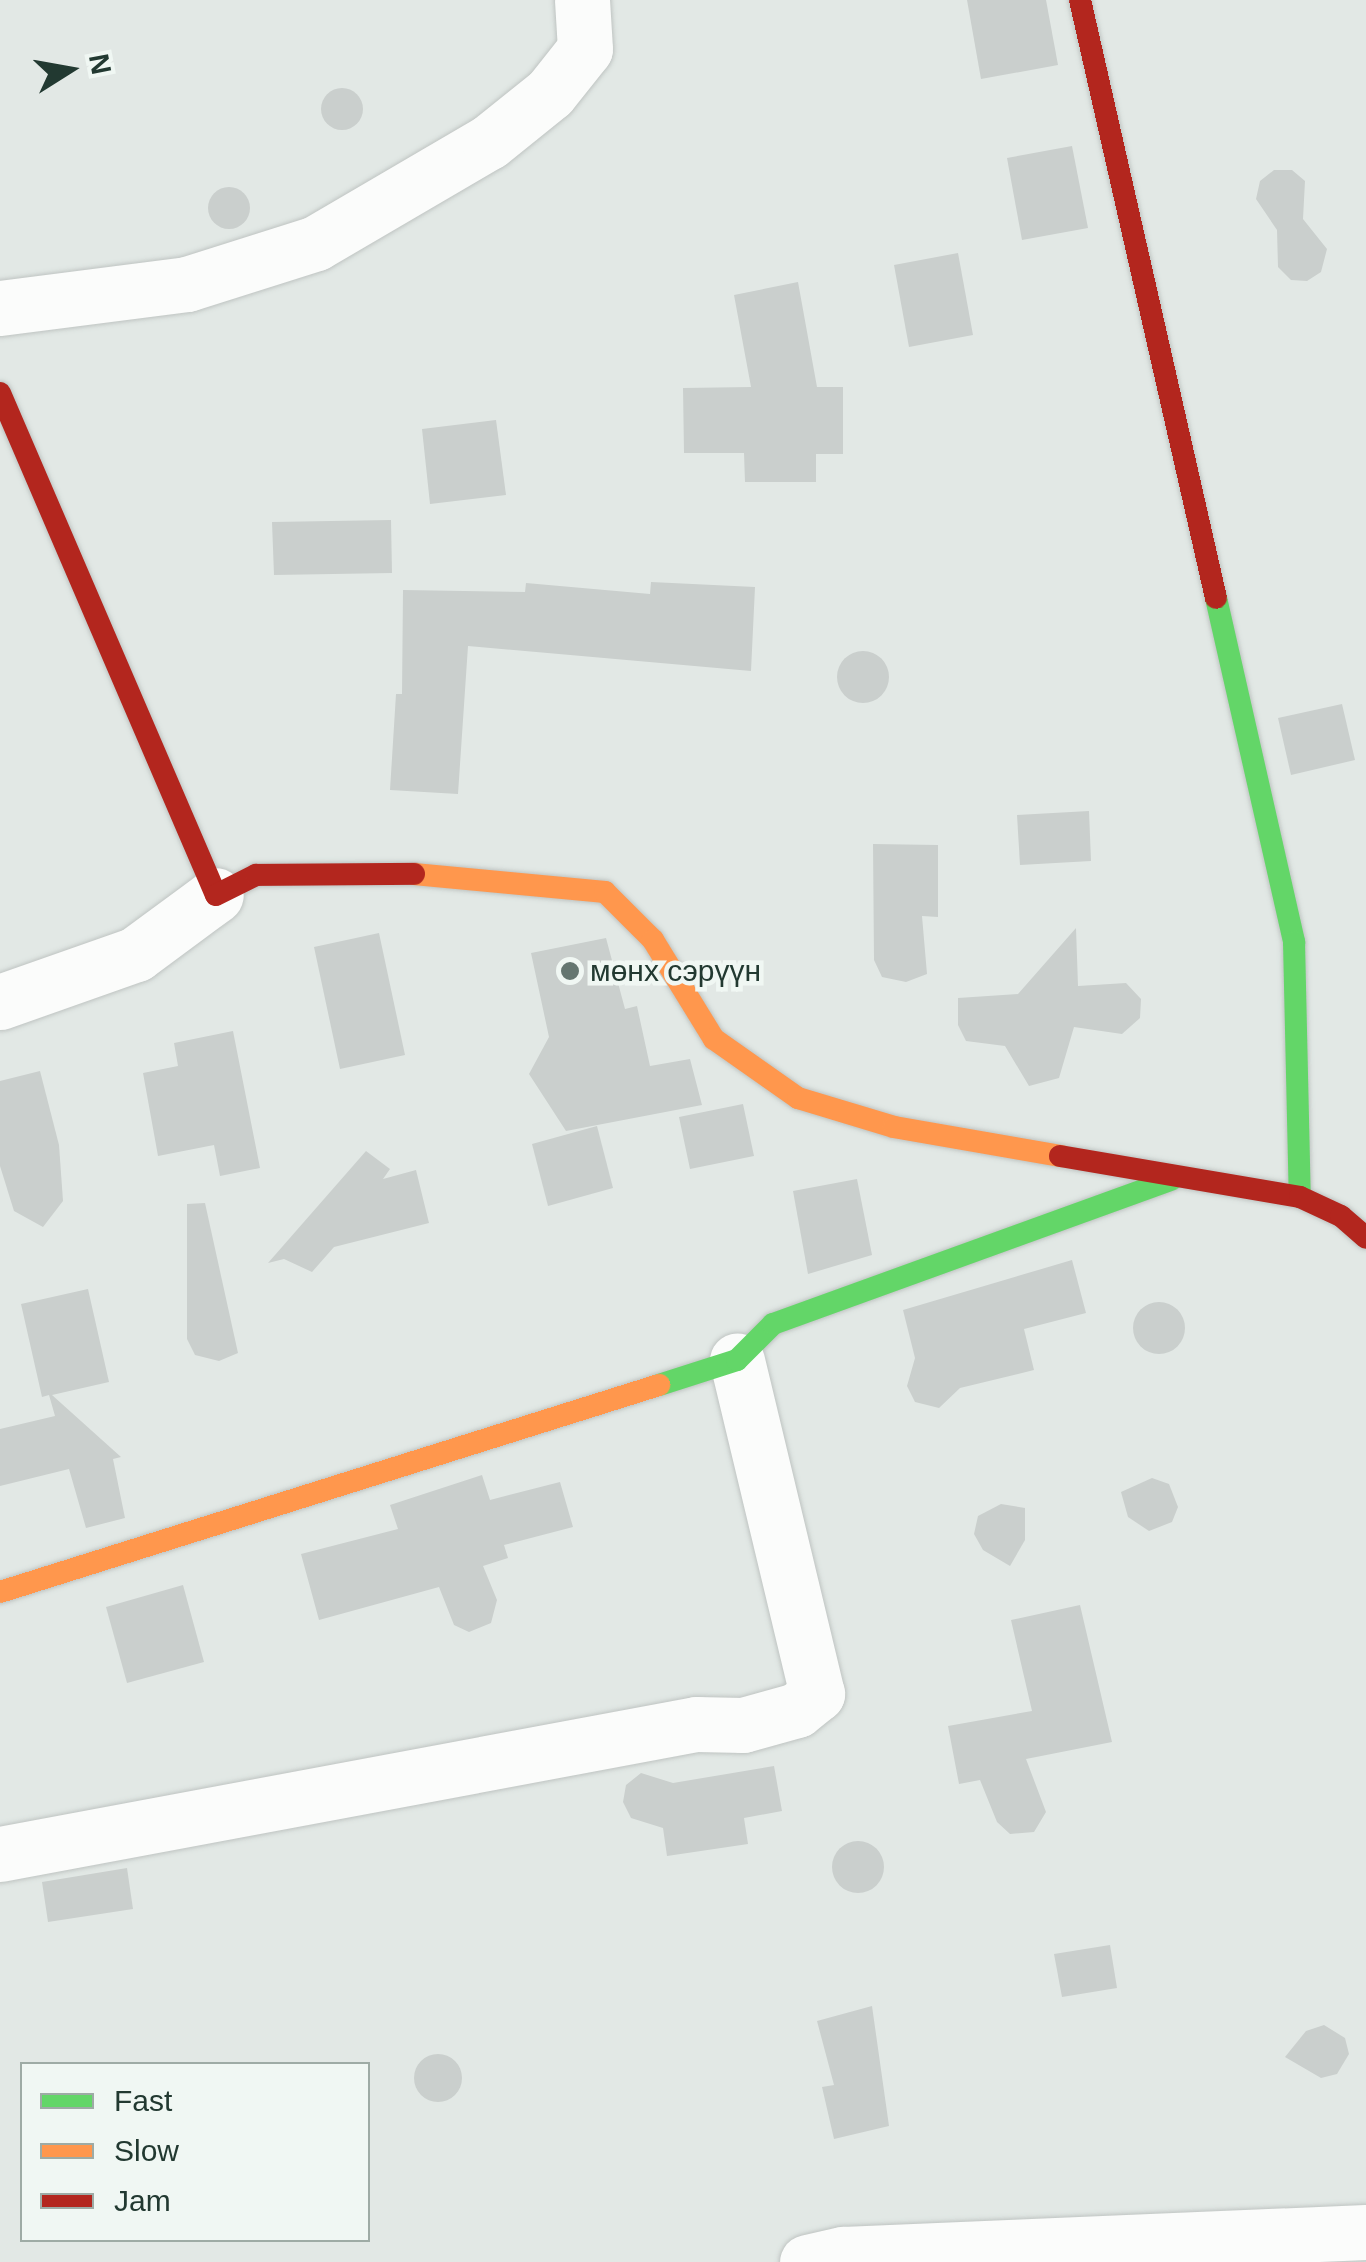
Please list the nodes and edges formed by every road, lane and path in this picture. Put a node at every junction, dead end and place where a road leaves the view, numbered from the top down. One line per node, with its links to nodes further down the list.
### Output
1 (582, 0): 3 (street)
2 (1080, 0): 8 (street)
3 (0, 308)
4 (0, 393): 5 (street)
5 (216, 895): 6 (street); 7 (street)
6 (0, 1002)
7 (1175, 1178): 8 (street); 10 (street)
8 (1300, 1197): 9 (street)
9 (1366, 1238)
10 (737, 1360): 11 (street); 12 (street)
11 (0, 1592)
12 (0, 1854)
13 (1366, 2232): 14 (street)
14 (807, 2262)

